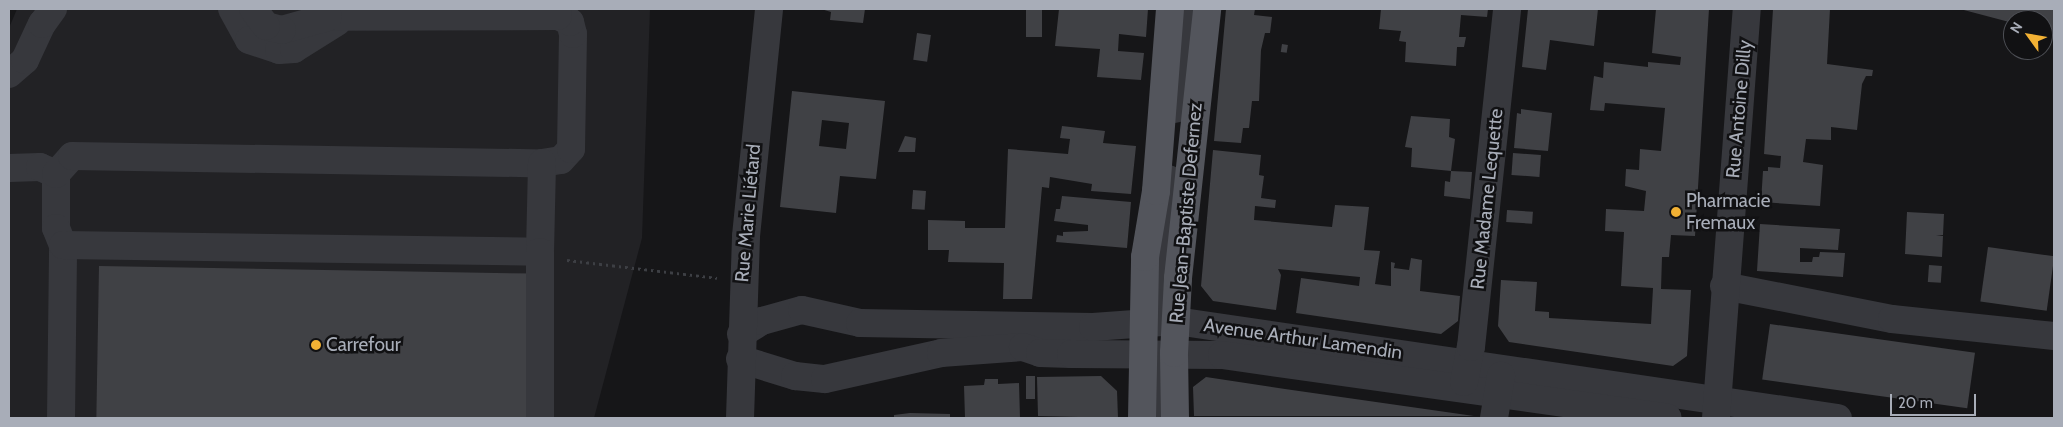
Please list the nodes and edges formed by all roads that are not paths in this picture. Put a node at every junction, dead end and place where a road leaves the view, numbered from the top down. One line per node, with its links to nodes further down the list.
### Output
1 (36, 9): 13 (street)
2 (53, 9): 14 (street)
3 (232, 9): 12 (street)
4 (253, 9): 12 (street)
5 (769, 9): 24 (street, Rue Marie Liétard)
6 (1170, 9): 22 (main road, Rue Jean-Baptiste Defernez)
7 (1186, 9): 22 (street)
8 (1207, 9): 21 (main road, Rue Jean-Baptiste Defernez)
9 (1507, 9): 27 (street, Rue Madame Lequette)
10 (1747, 9): 20 (street, Rue Antoine Dilly)
11 (570, 15): 12 (street); 15 (street)
12 (379, 17)
13 (9, 67)
14 (9, 74)
15 (542, 163): 17 (street); 19 (street)
16 (9, 168): 17 (street)
17 (56, 174): 18 (street)
18 (63, 245): 19 (street); 30 (street)
19 (549, 255): 31 (street)
20 (1724, 286): 23 (street); 29 (street, Rue Antoine Dilly)
21 (1176, 321): 22 (street, Avenue Arthur Lamendin); 25 (main road, Rue Jean-Baptiste Defernez); 27 (street, Avenue Arthur Lamendin)
22 (1142, 326): 24 (street, Avenue Arthur Lamendin); 26 (main road, Rue Jean-Baptiste Defernez)
23 (2054, 336)
24 (740, 346): 26 (street); 32 (street, Rue Marie Liétard)
25 (1174, 353): 26 (street); 27 (street); 34 (street); 35 (main road, Rue Jean-Baptiste Defernez)
26 (1141, 354): 33 (main road, Rue Jean-Baptiste Defernez)
27 (1465, 376): 28 (street, Avenue Arthur Lamendin)
28 (1499, 394): 29 (street, Avenue Arthur Lamendin); 36 (street)
29 (1716, 409): 37 (street, Avenue Arthur Lamendin)
30 (61, 418)
31 (540, 418)
32 (740, 418)
33 (1142, 418)
34 (1156, 418)
35 (1175, 418)
36 (1668, 418)
37 (1838, 418)

